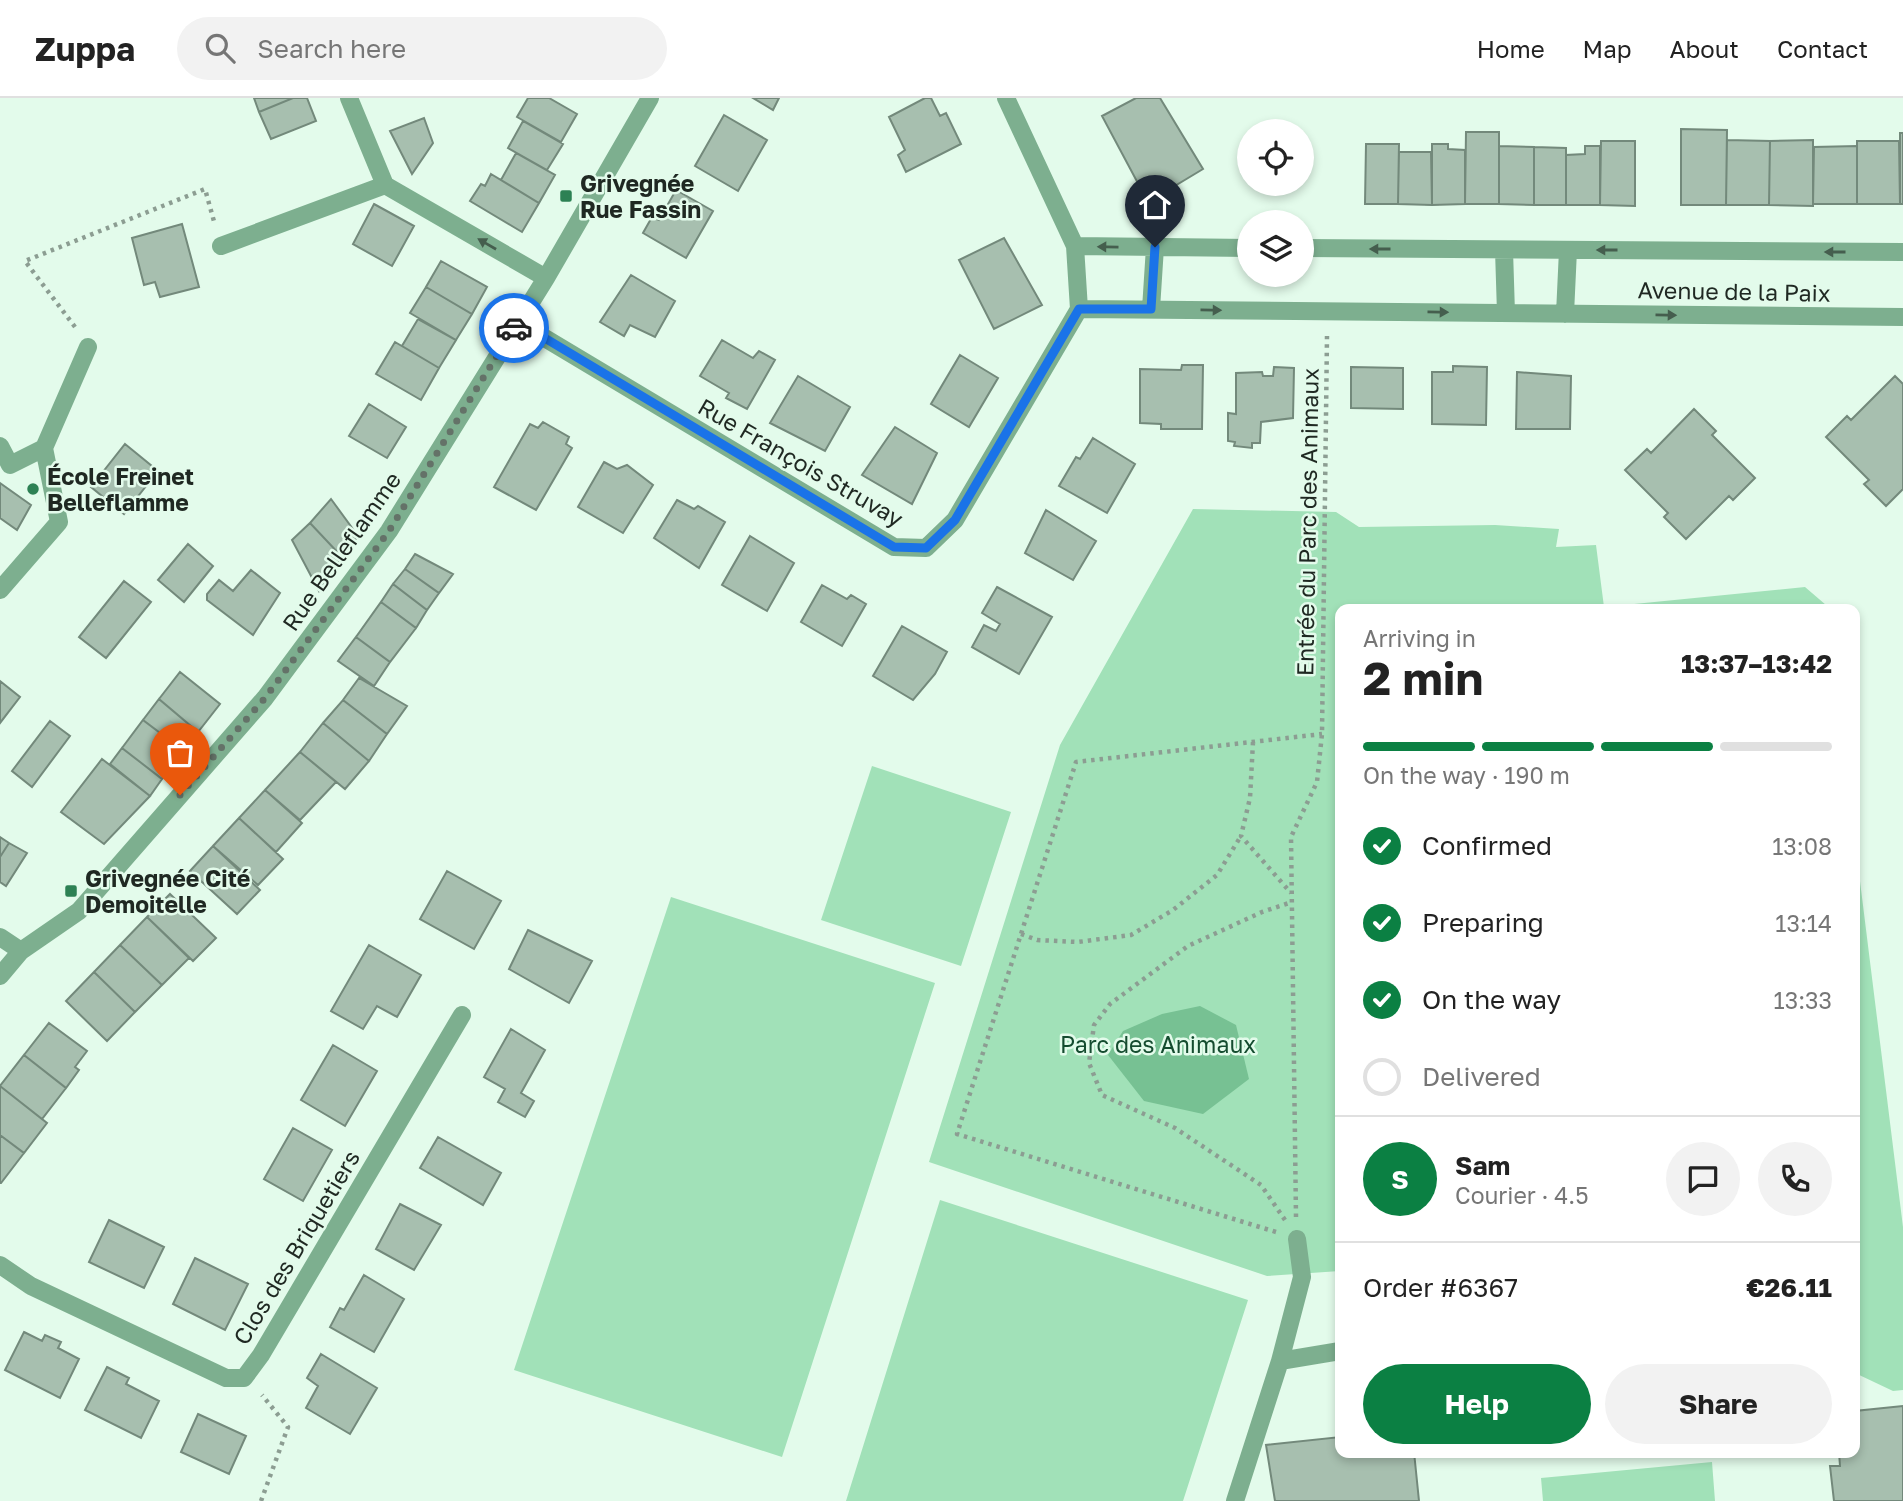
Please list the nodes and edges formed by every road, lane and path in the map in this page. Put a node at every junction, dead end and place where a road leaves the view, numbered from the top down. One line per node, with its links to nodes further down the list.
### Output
1 (349, 98): 4 (street)
2 (650, 98): 13 (street, Rue Belleflamme)
3 (1006, 98): 6 (street)
4 (385, 185): 5 (street); 13 (street, one-way to 4)
5 (221, 246): 21 (path)
6 (1075, 246): 7 (street, one-way to 6); 14 (street)
7 (1155, 247): 8 (street); 15 (street)
8 (1237, 248)
9 (1314, 248): 10 (street, Avenue de la Paix, one-way to 9)
10 (1504, 250): 11 (street, Avenue de la Paix); 17 (street)
11 (1568, 250): 12 (street, Avenue de la Paix, one-way to 11); 18 (street)
12 (1903, 252)
13 (546, 278): 20 (street, Rue Belleflamme)
14 (1079, 309): 15 (street, Avenue de la Paix); 20 (street, Rue François Struvay)
15 (1151, 309): 16 (street, Avenue de la Paix, one-way to 16)
16 (1327, 311): 17 (street, Avenue de la Paix, one-way to 17); 25 (path, Entrée du Parc des Animaux)
17 (1507, 313): 18 (street, Avenue de la Paix)
18 (1565, 314): 19 (street, Avenue de la Paix, one-way to 19)
19 (1903, 317)
20 (518, 322): 32 (street, Rue Belleflamme)
21 (88, 347): 23 (street)
22 (0, 446): 23 (street)
23 (44, 448): 24 (street)
24 (0, 590)
25 (1322, 734): 26 (path); 28 (path, Entrée du Parc des Animaux)
26 (1253, 742): 27 (path); 30 (path)
27 (1241, 836): 28 (path); 30 (path)
28 (1292, 893): 29 (path, Entrée du Parc des Animaux)
29 (1292, 902): 35 (path, Entrée du Parc des Animaux); 35 (path)
30 (1021, 934): 35 (path)
31 (0, 937): 32 (street)
32 (21, 951): 33 (street, Rue Belleflamme)
33 (0, 975)
34 (462, 1015): 39 (street, Clos des Briquetiers)
35 (1297, 1238): 38 (street)
36 (0, 1265): 39 (street, Clos des Briquetiers)
37 (1335, 1353): 38 (street)
38 (1280, 1361): 41 (street)
39 (244, 1378): 40 (path)
40 (261, 1501)
41 (1235, 1501)

